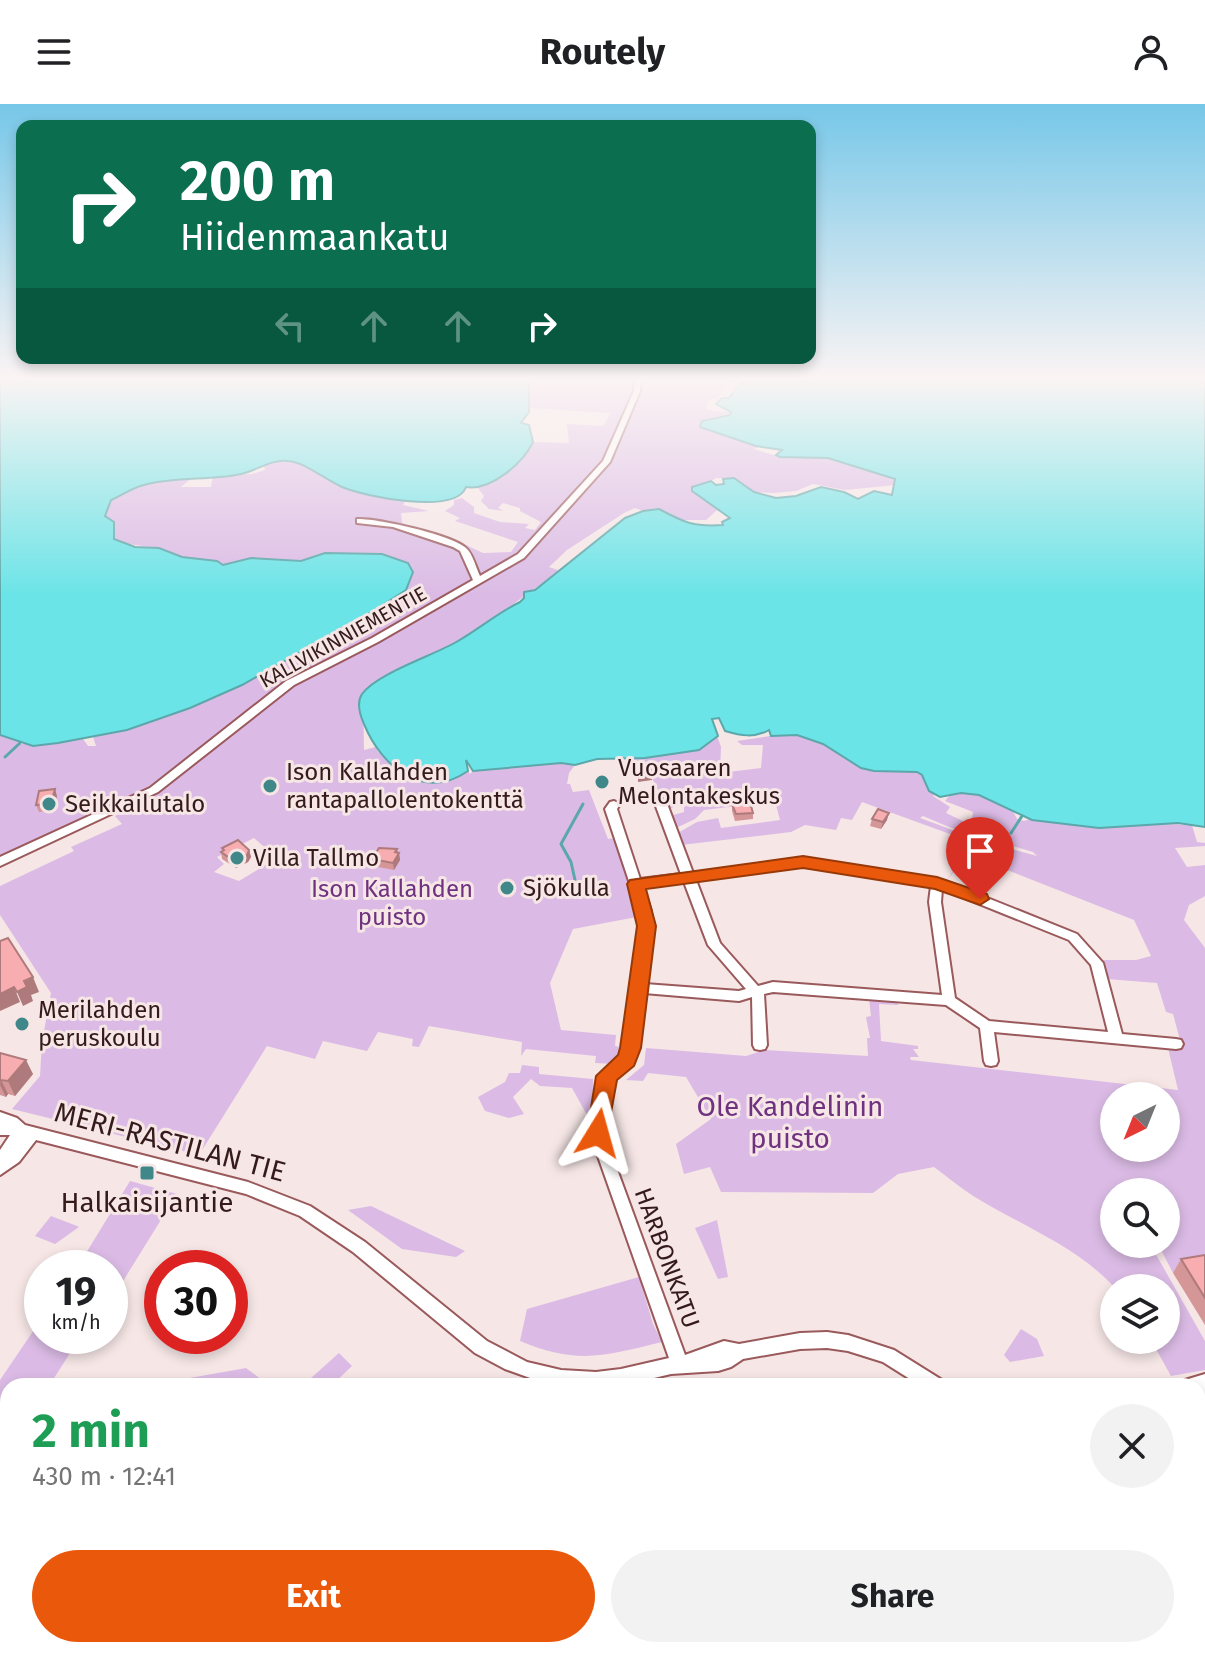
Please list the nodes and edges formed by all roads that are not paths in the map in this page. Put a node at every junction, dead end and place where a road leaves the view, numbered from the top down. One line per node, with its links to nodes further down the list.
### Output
1 (609, 451): 3 (street, KALLVIKINNIEMENTIE)
2 (360, 521): 3 (street)
3 (478, 582): 6 (street, KALLVIKINNIEMENTIE)
4 (660, 801): 7 (street)
5 (614, 804): 9 (street, HARBONKATU)
6 (0, 862)
7 (688, 877): 8 (street); 9 (street); 11 (street)
8 (937, 883): 12 (street); 14 (street)
9 (636, 884): 10 (street, HARBONKATU)
10 (638, 988): 11 (street); 21 (street, HARBONKATU)
11 (755, 992): 12 (street); 16 (street)
12 (949, 1000): 13 (street)
13 (986, 1026): 14 (street); 17 (street)
14 (1116, 1037): 15 (street)
15 (1176, 1044)
16 (760, 1045)
17 (991, 1061)
18 (14, 1129): 19 (street); 20 (street); 22 (street, MERI-RASTILAN TIE)
19 (0, 1161)
20 (0, 1169)
21 (680, 1365): 23 (street, MERI-RASTILAN TIE); 24 (street, MERI-RASTILAN TIE)
22 (563, 1378)
23 (606, 1378)
24 (923, 1378)

